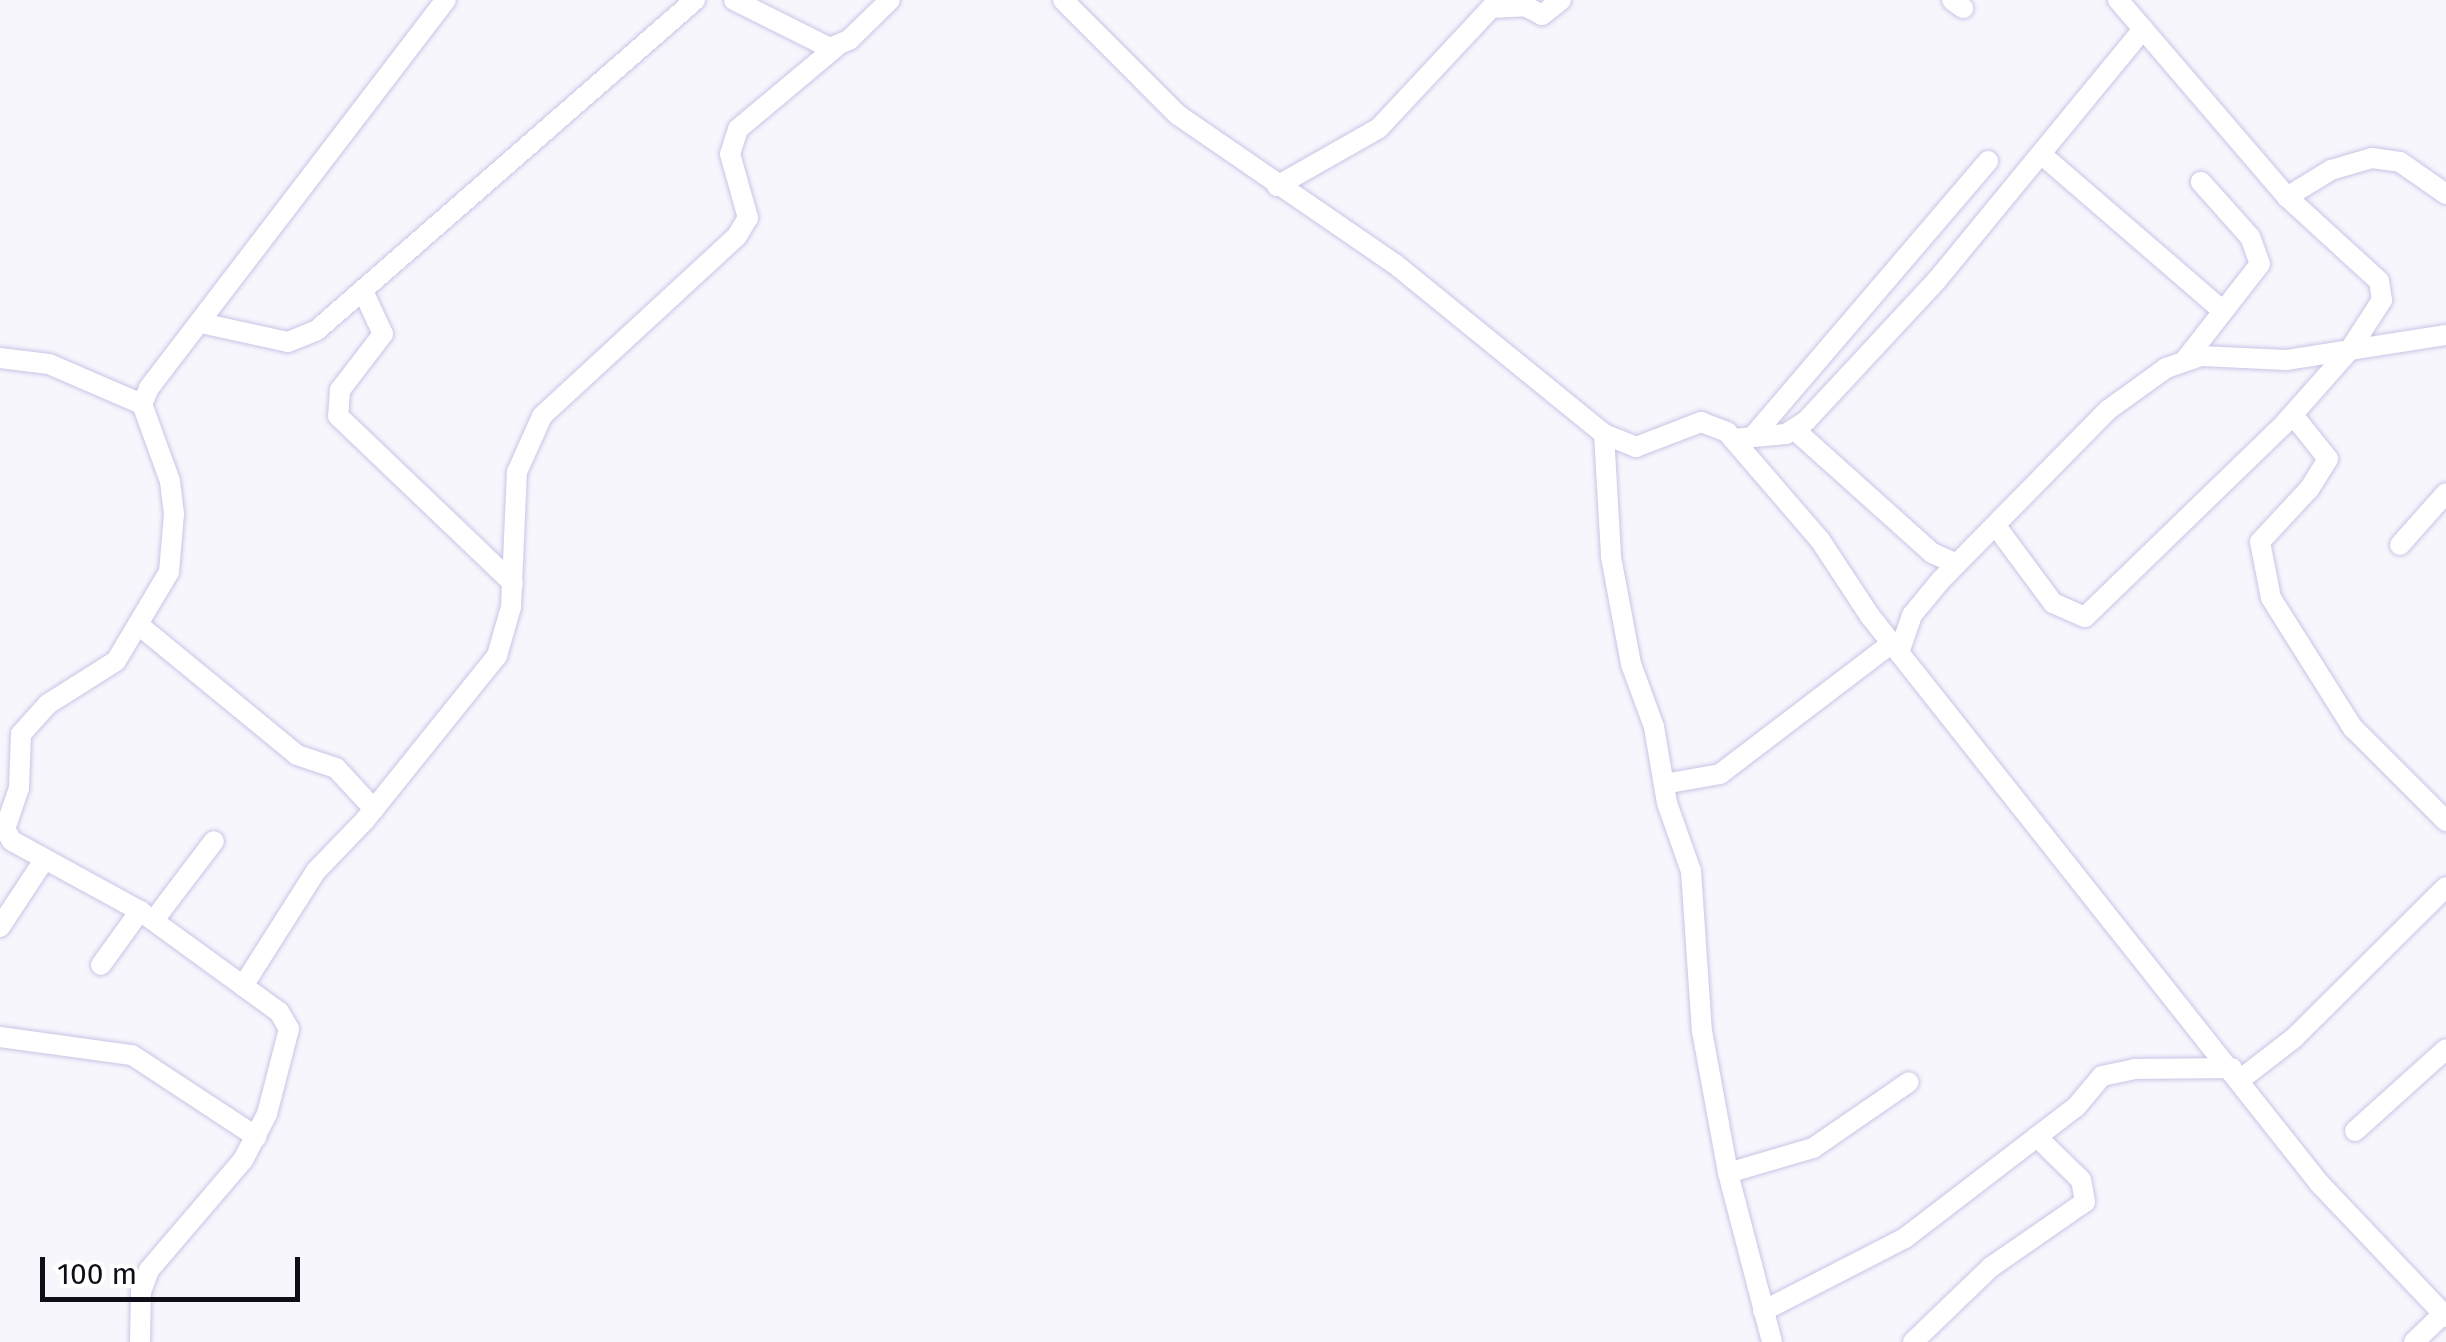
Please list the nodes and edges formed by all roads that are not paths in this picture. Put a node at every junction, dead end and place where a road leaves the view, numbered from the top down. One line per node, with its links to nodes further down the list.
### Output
1 (446, 0): 18 (street)
2 (695, 0): 16 (street)
3 (734, 0): 9 (street)
4 (890, 0): 9 (street)
5 (1063, 0): 13 (street)
6 (1561, 0): 13 (street)
7 (2118, 0): 8 (street)
8 (2143, 28): 10 (street); 15 (street)
9 (836, 47): 33 (street)
10 (2041, 154): 17 (street); 25 (street)
11 (1988, 161): 27 (street)
12 (2202, 182): 17 (street)
13 (1276, 186): 26 (street)
14 (2446, 194): 15 (street)
15 (2287, 198): 20 (street)
16 (363, 291): 18 (street); 33 (street)
17 (2222, 310): 22 (street)
18 (201, 324): 23 (street)
19 (2446, 335): 20 (street)
20 (2349, 351): 22 (street); 24 (street)
21 (0, 358): 23 (street)
22 (2186, 360): 30 (street)
23 (142, 404): 34 (street)
24 (2293, 415): 30 (street); 40 (street)
25 (1795, 430): 27 (street); 32 (street)
26 (1604, 434): 28 (street); 38 (street)
27 (1754, 434): 28 (street)
28 (1733, 439): 35 (street)
29 (2446, 494): 31 (street)
30 (1996, 526): 32 (street)
31 (2400, 545)
32 (1958, 564): 35 (street)
33 (513, 583): 39 (street)
34 (140, 626): 36 (street); 39 (street)
35 (1897, 646): 38 (street); 50 (street)
36 (13, 749): 37 (street); 42 (street)
37 (0, 769)
38 (1664, 784): 55 (street)
39 (374, 809): 47 (street)
40 (2446, 822)
41 (214, 841): 44 (street)
42 (44, 860): 44 (street); 45 (street)
43 (2446, 886): 50 (street)
44 (147, 916): 46 (street); 47 (street)
45 (0, 927)
46 (101, 965)
47 (243, 986): 53 (street)
48 (0, 1038): 53 (street)
49 (2446, 1049): 52 (street)
50 (2236, 1074): 54 (street); 57 (street)
51 (1909, 1082): 55 (street)
52 (2356, 1131)
53 (257, 1137): 58 (street)
54 (2036, 1137): 56 (street); 60 (street)
55 (1728, 1173): 56 (street)
56 (1763, 1311): 59 (street)
57 (2445, 1316): 61 (street)
58 (140, 1342)
59 (1772, 1342)
60 (1913, 1342)
61 (2414, 1342)

